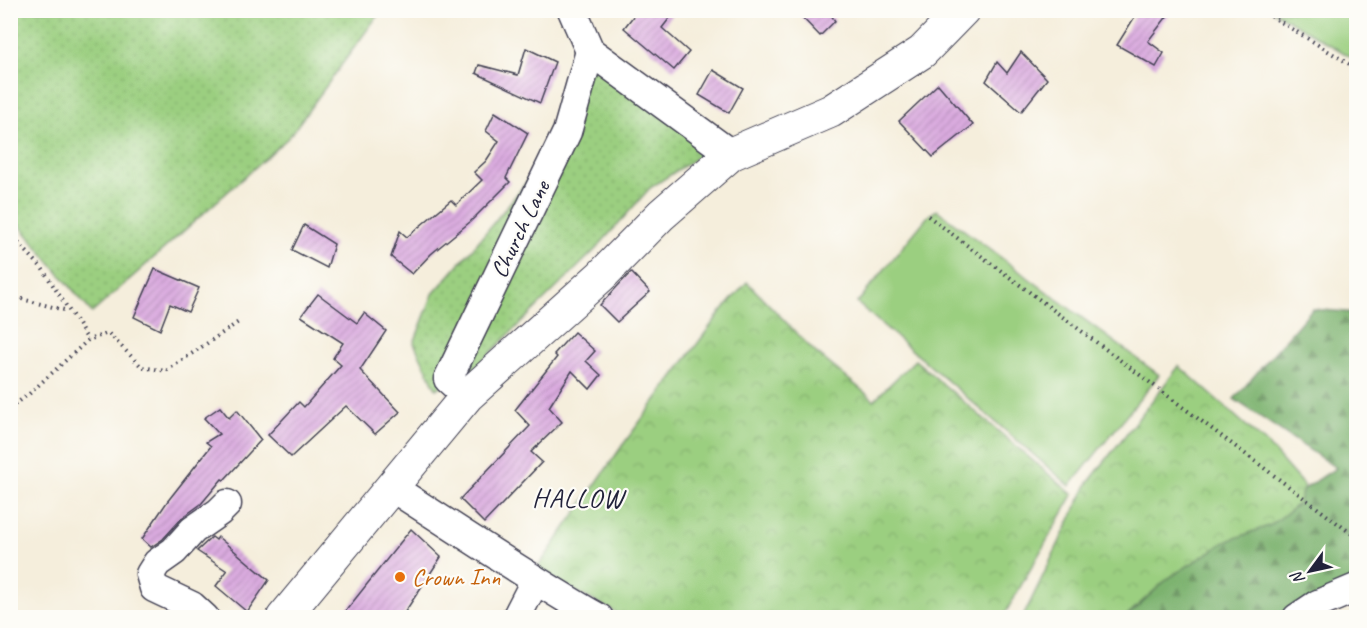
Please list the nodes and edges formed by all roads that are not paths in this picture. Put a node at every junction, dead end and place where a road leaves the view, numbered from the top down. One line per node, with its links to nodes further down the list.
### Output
1 (572, 10): 3 (street)
2 (963, 10): 4 (main road)
3 (590, 51): 4 (street); 5 (street, Church Lane)
4 (731, 154): 5 (main road)
5 (467, 396): 6 (main road)
6 (391, 487): 8 (street); 11 (main road)
7 (226, 504): 10 (street)
8 (535, 581): 12 (street); 13 (street)
9 (1356, 588): 14 (street)
10 (206, 618)
11 (284, 618)
12 (516, 618)
13 (599, 618)
14 (1297, 618)

